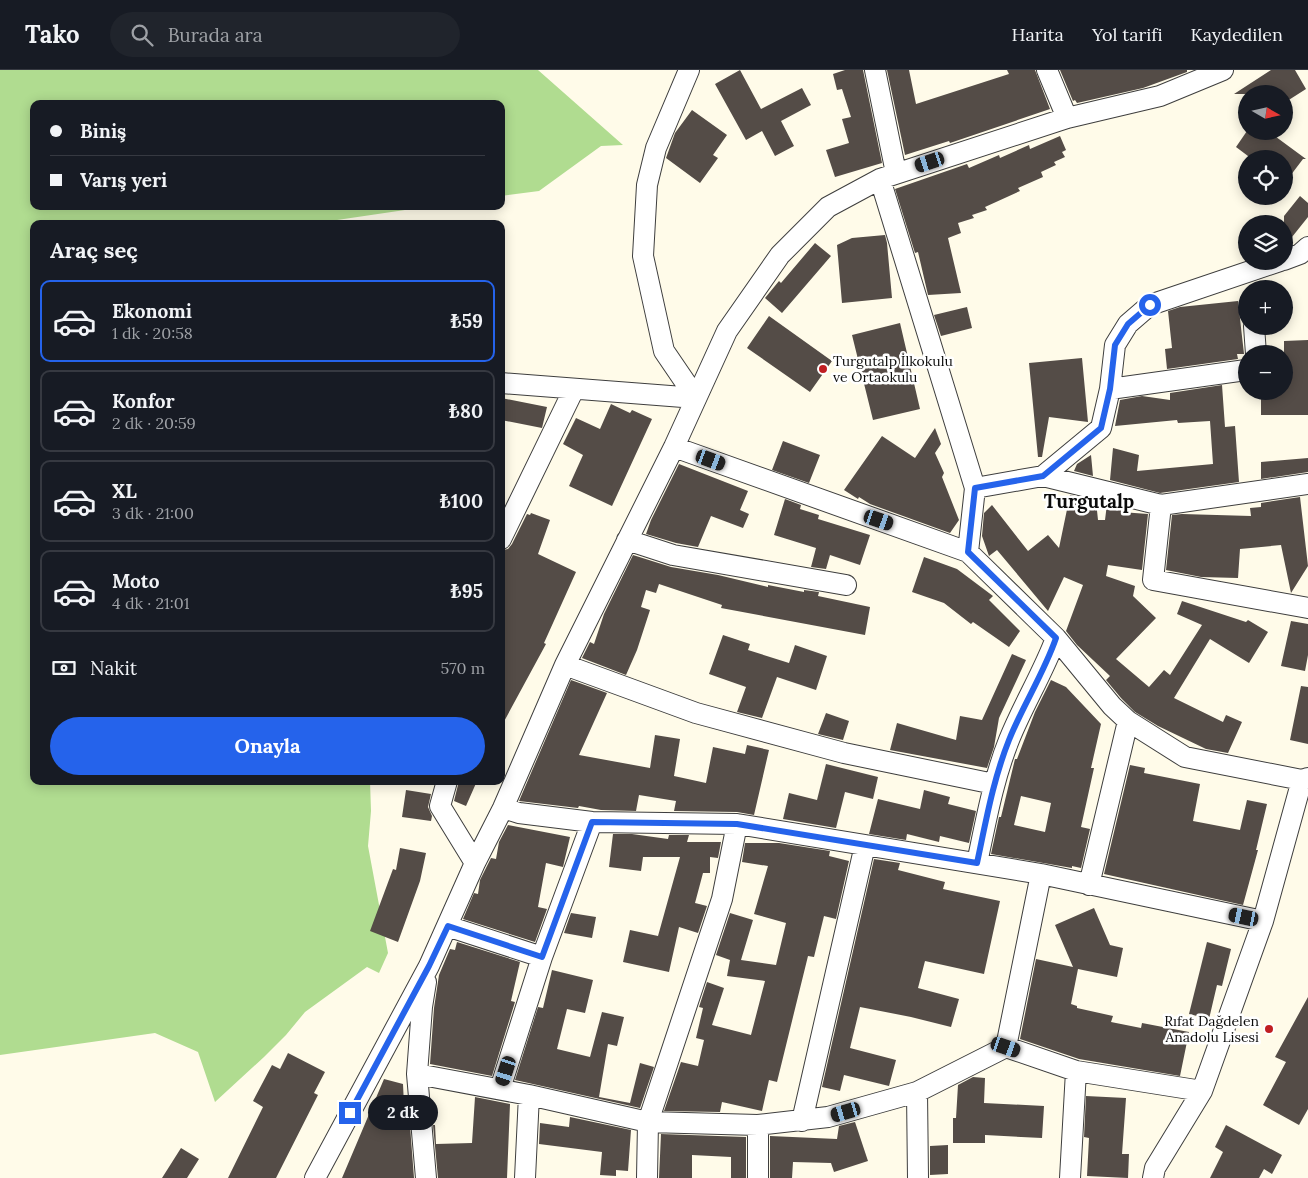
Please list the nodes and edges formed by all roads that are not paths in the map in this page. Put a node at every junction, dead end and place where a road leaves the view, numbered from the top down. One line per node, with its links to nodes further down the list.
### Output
1 (689, 70): 16 (street)
2 (875, 70): 6 (street)
3 (1047, 70): 5 (street)
4 (1223, 70): 5 (street)
5 (1067, 118): 6 (street)
6 (888, 176): 16 (street); 20 (street)
7 (1308, 247): 8 (street)
8 (1293, 257)
9 (1266, 270): 10 (street)
10 (1251, 280)
11 (1238, 283): 15 (street)
12 (1238, 371): 15 (street)
13 (505, 383): 14 (street)
14 (574, 389): 16 (street); 22 (street)
15 (1110, 389): 18 (street)
16 (696, 398): 17 (street)
17 (674, 447): 23 (street); 24 (street)
18 (1043, 476): 20 (street); 21 (street)
19 (1308, 484): 21 (street)
20 (975, 488): 24 (street)
21 (1162, 505): 26 (street)
22 (505, 531)
23 (628, 540): 25 (street); 28 (street)
24 (968, 552): 27 (street)
25 (846, 585)
26 (1308, 608)
27 (1056, 638): 29 (street); 31 (street)
28 (565, 665): 31 (street); 33 (street)
29 (1128, 721): 30 (street); 40 (street)
30 (1305, 779): 41 (street)
31 (994, 784): 38 (street)
32 (445, 785): 37 (street)
33 (503, 808): 34 (street); 37 (street)
34 (592, 822): 35 (street); 43 (street)
35 (737, 824): 36 (street); 53 (street)
36 (865, 845): 38 (street); 52 (street)
37 (474, 863): 42 (street)
38 (977, 863): 39 (street)
39 (1041, 874): 40 (street); 45 (street)
40 (1089, 885): 41 (street)
41 (1263, 921): 49 (street)
42 (448, 926): 43 (street); 44 (street)
43 (542, 957): 48 (street)
44 (429, 966): 47 (street); 55 (street)
45 (1006, 1047): 46 (street); 50 (street)
46 (1076, 1071): 49 (street); 61 (street)
47 (417, 1074): 48 (street); 56 (street)
48 (500, 1090): 51 (street)
49 (1202, 1091): 62 (street)
50 (917, 1092): 52 (street); 60 (street)
51 (529, 1095): 53 (street); 57 (street)
52 (802, 1121): 54 (street)
53 (648, 1122): 54 (street); 58 (street)
54 (758, 1125): 59 (street)
55 (315, 1178)
56 (426, 1178)
57 (525, 1178)
58 (647, 1178)
59 (758, 1178)
60 (918, 1178)
61 (1070, 1178)
62 (1154, 1178)

